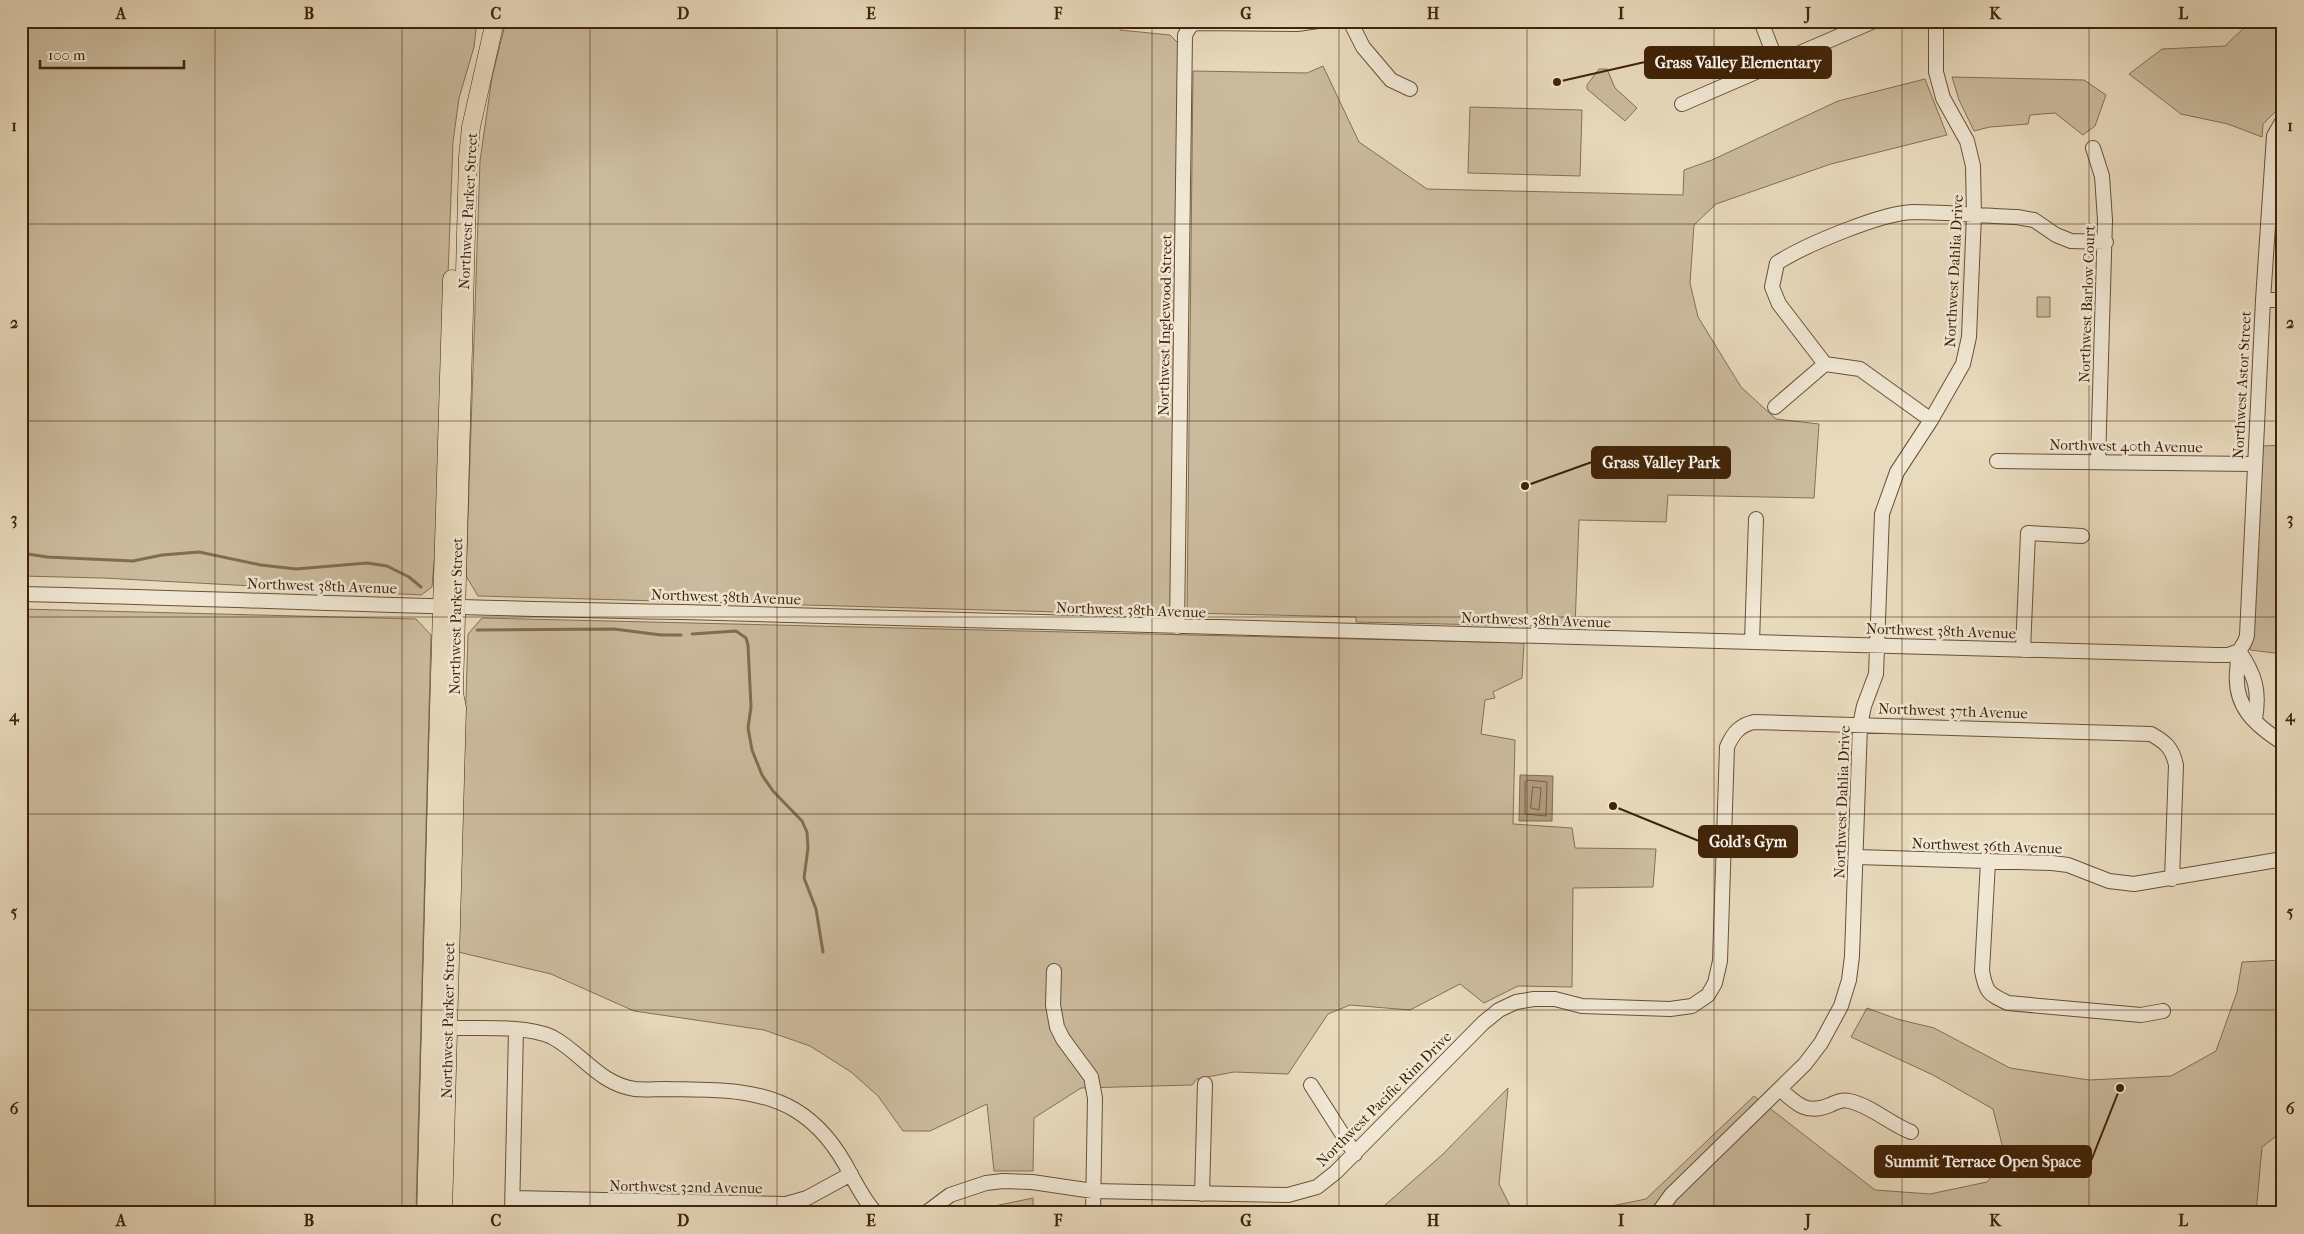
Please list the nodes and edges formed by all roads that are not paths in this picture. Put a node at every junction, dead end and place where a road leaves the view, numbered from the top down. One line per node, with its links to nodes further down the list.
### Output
1 (484, 21): 26 (main road, Northwest Parker Street)
2 (495, 21): 26 (main road, Northwest Parker Street)
3 (1318, 21): 27 (street, Northwest Inglewood Street)
4 (1350, 21): 9 (street)
5 (1761, 21): 8 (street)
6 (1874, 21): 8 (street)
7 (1936, 21): 13 (street, Northwest Dahlia Drive)
8 (1777, 63): 10 (street)
9 (1410, 89)
10 (1682, 104)
11 (2283, 120): 15 (street, Northwest Astor Street)
12 (2093, 148): 14 (street, Northwest Barlow Court)
13 (1974, 215): 14 (street); 17 (street); 19 (street, Northwest Dahlia Drive)
14 (2106, 242): 21 (street, Northwest Barlow Court)
15 (2263, 300): 16 (street); 22 (street, Northwest Astor Street)
16 (2283, 300)
17 (1824, 364): 18 (street); 19 (street)
18 (1775, 407)
19 (1931, 420): 29 (street, Northwest Dahlia Drive)
20 (1997, 461): 21 (street, Northwest 40th Avenue)
21 (2098, 462): 22 (street, Northwest 40th Avenue)
22 (2254, 464): 31 (street, Northwest Astor Street)
23 (1756, 519): 28 (street)
24 (2082, 536): 30 (street)
25 (21, 594): 26 (street, Northwest 38th Avenue)
26 (449, 607): 27 (street, Northwest 38th Avenue); 42 (main road, Northwest Parker Street)
27 (1177, 627): 28 (street, Northwest 38th Avenue)
28 (1752, 642): 29 (street, Northwest 38th Avenue)
29 (1877, 646): 30 (street, Northwest 38th Avenue); 33 (street, Northwest Dahlia Drive)
30 (2023, 650): 31 (street, Northwest 38th Avenue)
31 (2239, 651): 32 (street); 32 (street, Northwest Astor Street)
32 (2255, 719): 34 (street, Northwest Astor Street)
33 (1860, 724): 35 (street, Northwest Dahlia Drive); 38 (street, Northwest 37th Avenue); 40 (street, Northwest 37th Avenue)
34 (2283, 743)
35 (1857, 857): 37 (street, Northwest 36th Avenue); 46 (street, Northwest Dahlia Drive)
36 (2283, 859): 38 (street)
37 (1988, 862): 38 (street, Northwest 36th Avenue); 41 (street)
38 (2172, 879)
39 (1054, 971): 50 (street)
40 (1708, 995): 48 (street, Northwest Pacific Rim Drive)
41 (2163, 1010)
42 (439, 1028): 43 (street); 53 (main road, Northwest Parker Street); 54 (main road, Northwest Parker Street)
43 (516, 1030): 49 (street); 52 (street)
44 (1205, 1084): 51 (street)
45 (1311, 1085): 48 (street)
46 (1780, 1089): 47 (street); 59 (street, Northwest Dahlia Drive)
47 (1910, 1132)
48 (1355, 1154): 51 (street, Northwest Pacific Rim Drive)
49 (851, 1174): 52 (street, Northwest 32nd Avenue); 56 (street)
50 (1094, 1191): 51 (street, Northwest Pacific Rim Drive); 57 (street, Northwest Pacific Rim Drive); 58 (street)
51 (1202, 1194)
52 (513, 1198): 55 (street)
53 (426, 1213)
54 (443, 1213)
55 (512, 1213)
56 (876, 1213)
57 (926, 1213)
58 (1093, 1213)
59 (1658, 1213)

